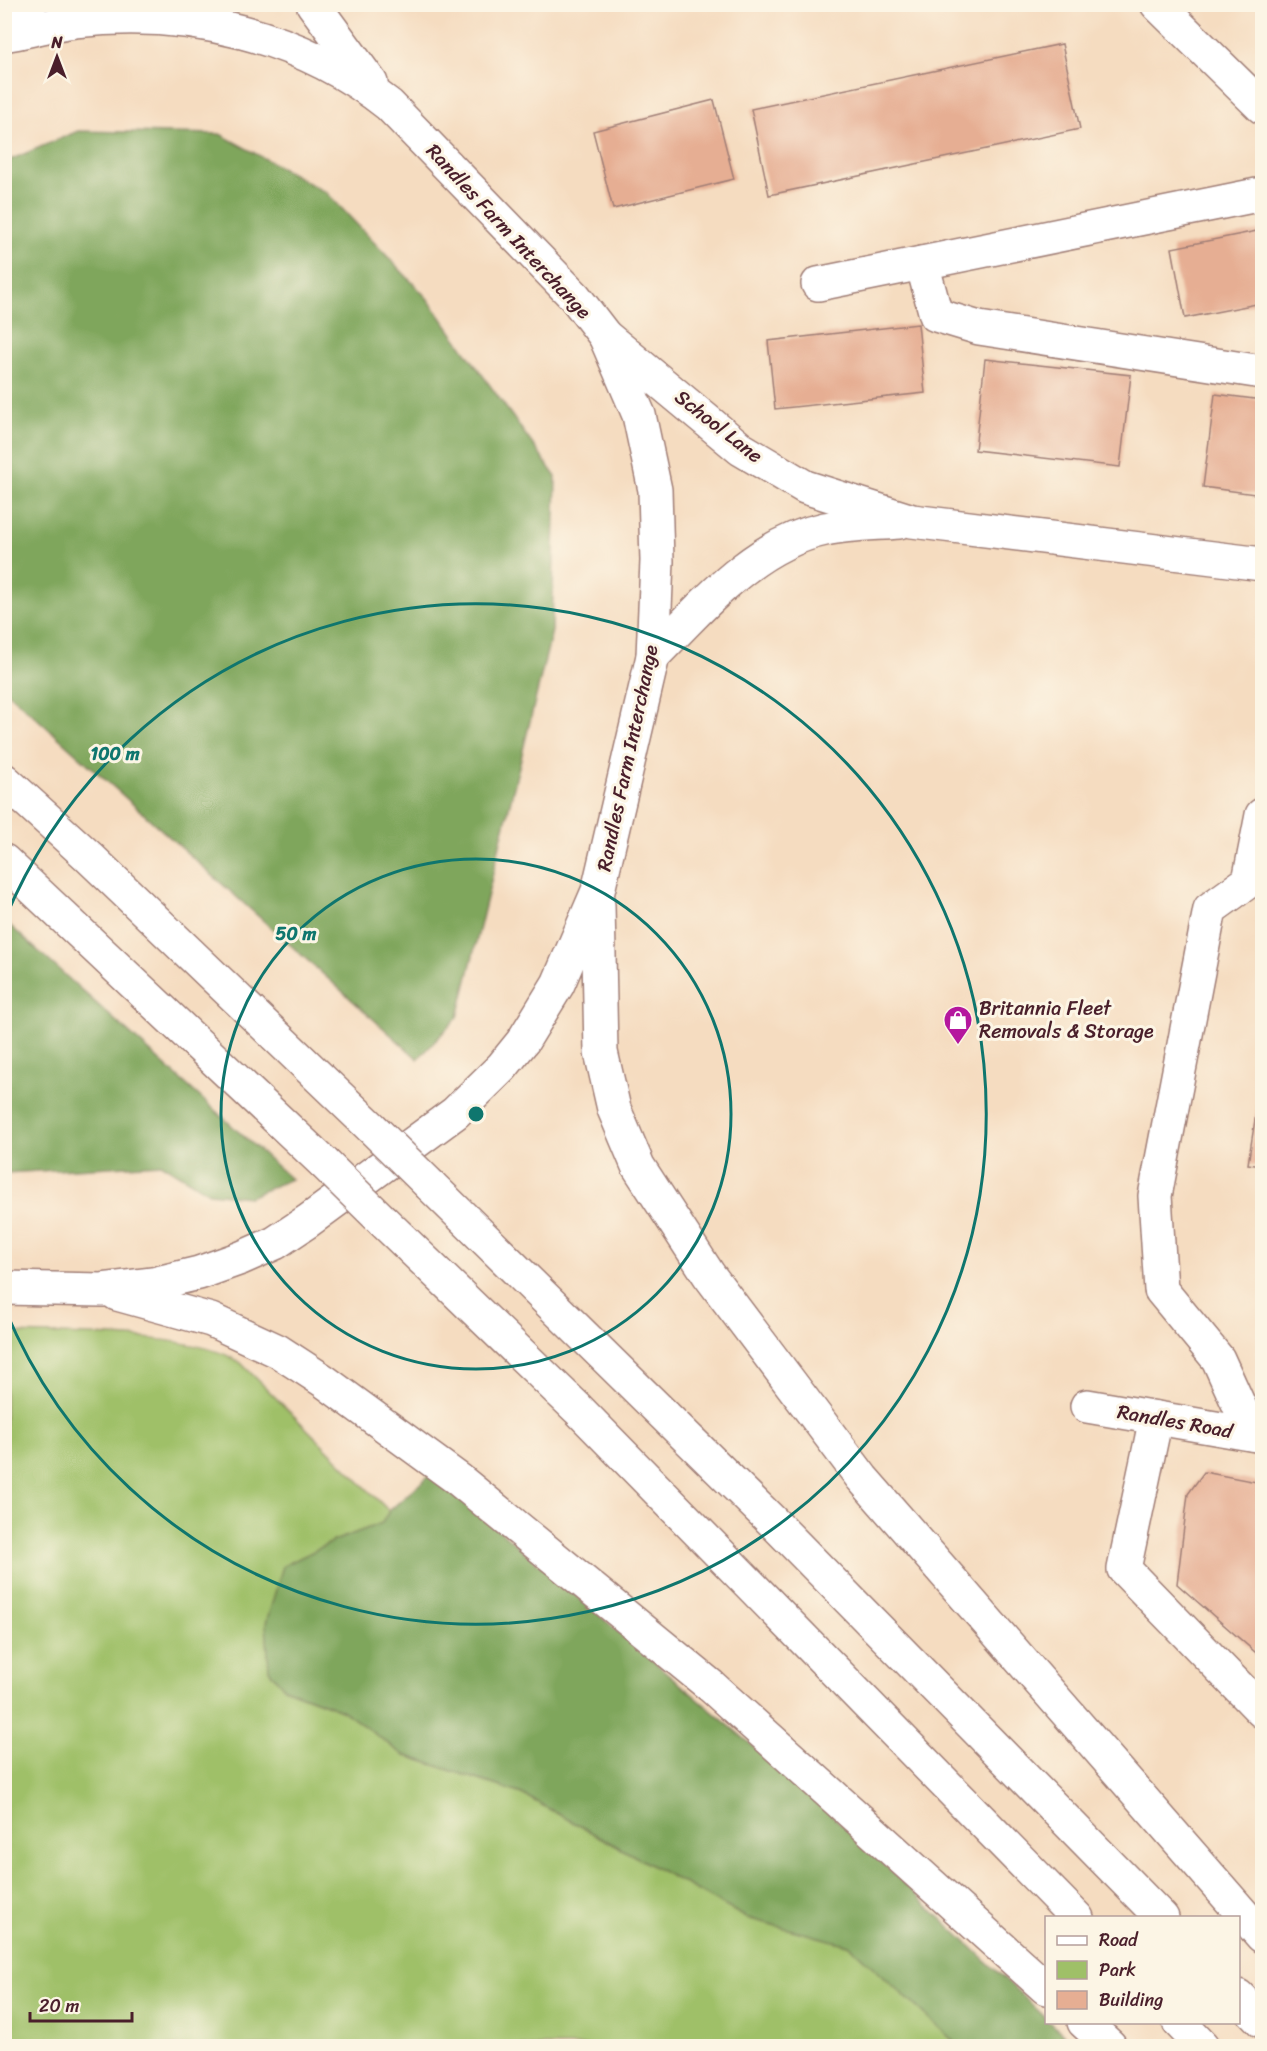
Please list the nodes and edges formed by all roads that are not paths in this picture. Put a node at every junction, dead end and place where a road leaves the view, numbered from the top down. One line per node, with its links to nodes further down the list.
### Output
1 (30, 4): 4 (main road)
2 (313, 4): 6 (main road)
3 (1157, 4): 7 (main road)
4 (4, 26)
5 (4, 35): 6 (main road, Randles Farm Interchange)
6 (389, 105): 11 (main road, Randles Farm Interchange)
7 (1263, 107)
8 (1263, 194): 9 (main road)
9 (922, 263): 10 (main road); 12 (main road)
10 (818, 284)
11 (605, 336): 13 (main road, School Lane); 15 (main road, Randles Farm Interchange)
12 (1263, 372)
13 (912, 521): 14 (main road, School Lane); 15 (main road, School Lane)
14 (1263, 564)
15 (652, 657): 19 (main road, Randles Farm Interchange)
16 (4, 780): 27 (main road, bridge)
17 (1263, 815): 24 (main road)
18 (4, 861): 26 (main road, bridge)
19 (598, 891): 21 (main road, Randles Farm Interchange); 28 (main road)
20 (4, 1288): 21 (main road, Randles Farm Interchange)
21 (102, 1290): 29 (main road)
22 (1088, 1406): 23 (main road, Randles Road)
23 (1156, 1418): 24 (main road, Randles Road); 25 (main road)
24 (1257, 1435)
25 (1263, 1712)
26 (1076, 1916)
27 (1161, 1916)
28 (1263, 1936)
29 (1045, 1987)
30 (1240, 1997): 31 (main road)
31 (1263, 2021)
32 (1086, 2024): 34 (main road)
33 (1181, 2024): 35 (main road)
34 (1110, 2046)
35 (1202, 2046)

